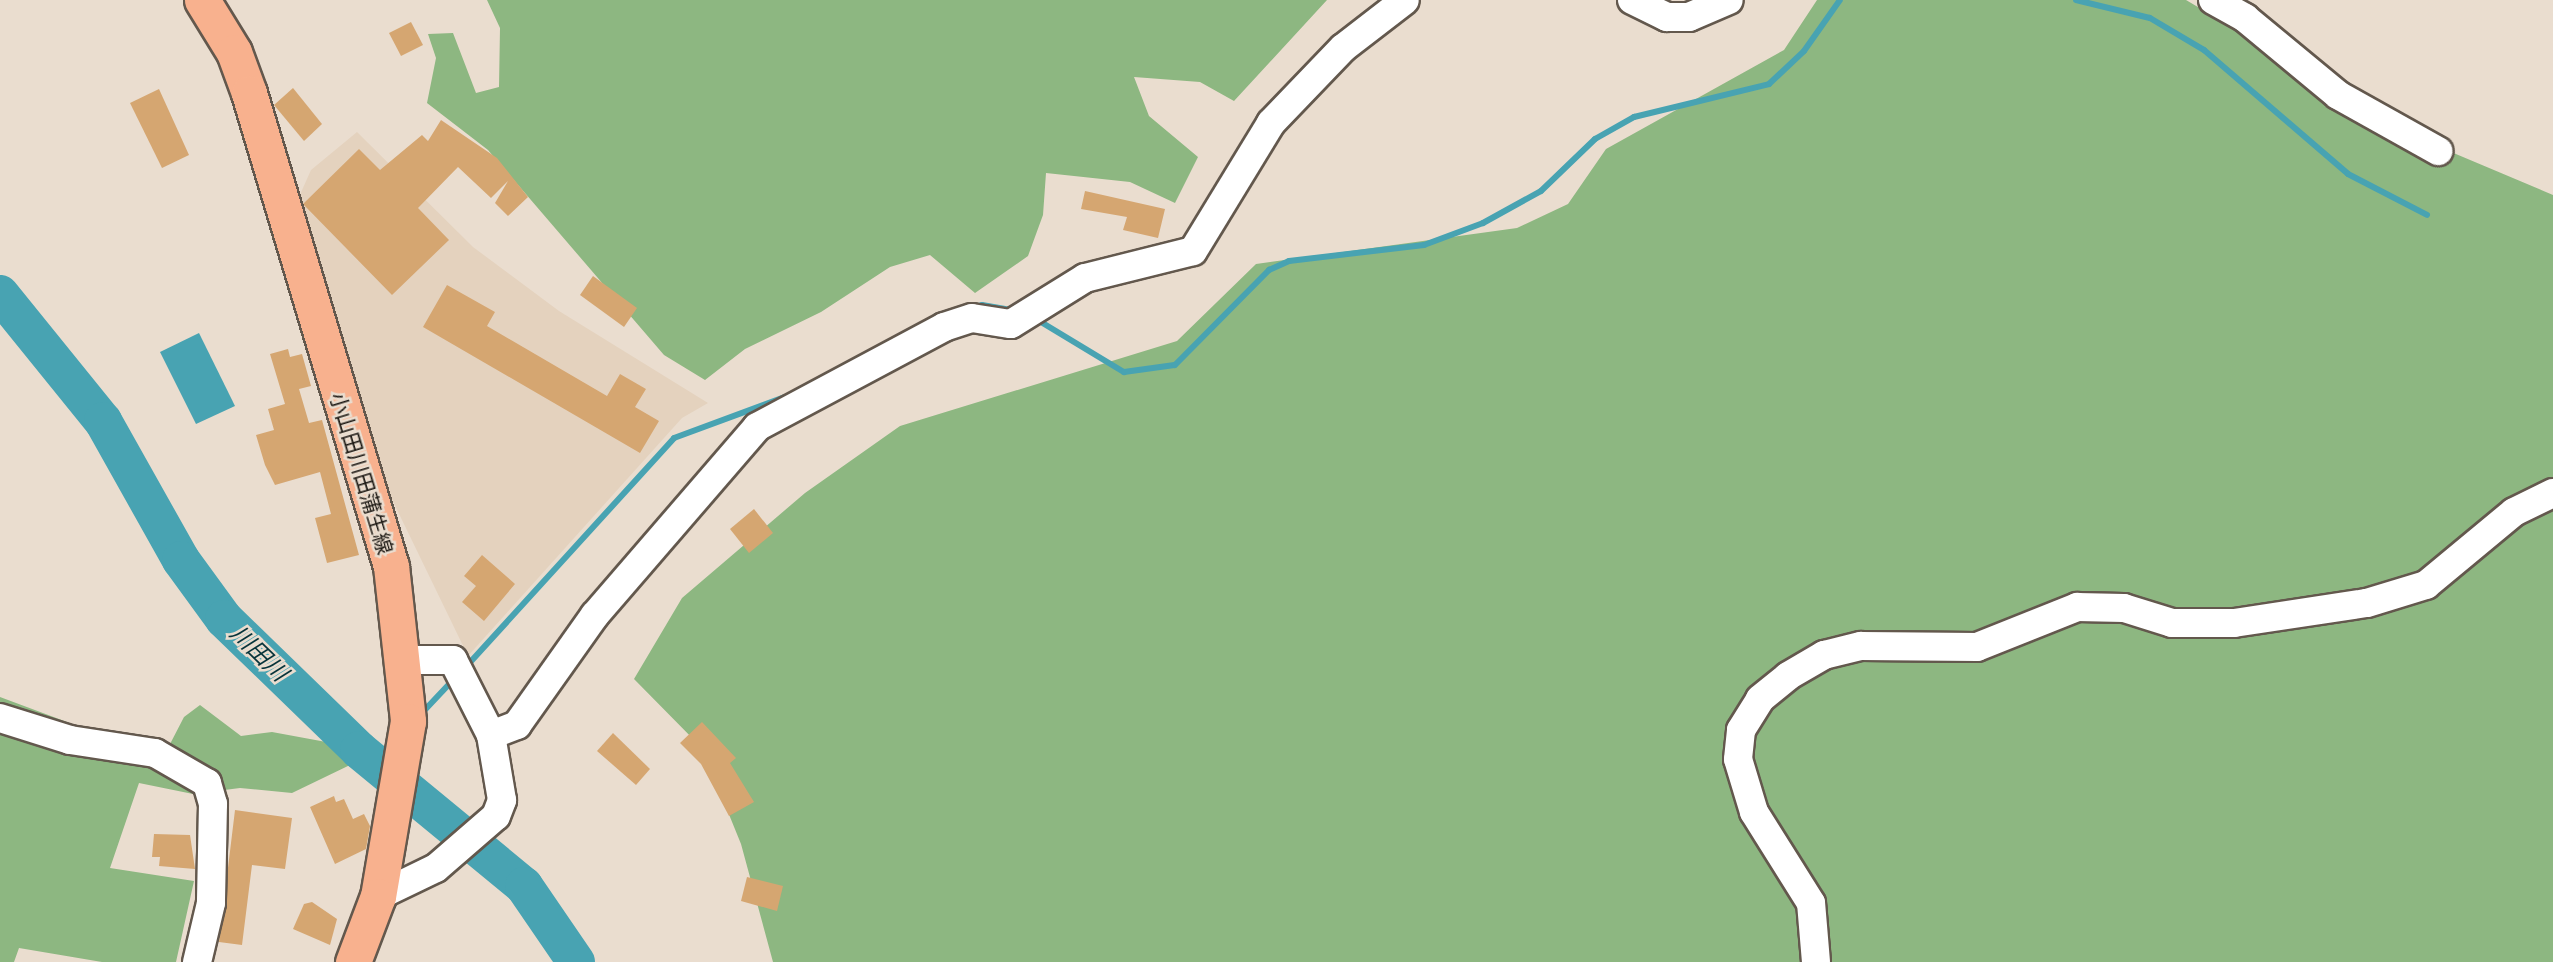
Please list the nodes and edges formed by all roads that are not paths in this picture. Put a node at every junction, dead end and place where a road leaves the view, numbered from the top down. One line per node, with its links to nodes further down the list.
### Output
1 (202, 0): 8 (main road, 小山田川田蒲生線)
2 (1405, 0): 10 (street)
3 (1632, 0): 4 (street)
4 (1729, 0)
5 (2213, 0): 6 (street)
6 (2438, 151)
7 (2553, 493): 14 (street)
8 (404, 660): 10 (street); 11 (main road, 小山田川田蒲生線)
9 (0, 718): 12 (street)
10 (491, 734): 11 (street)
11 (378, 896): 13 (main road, 小山田川田蒲生線)
12 (197, 962)
13 (353, 962)
14 (1816, 962)

